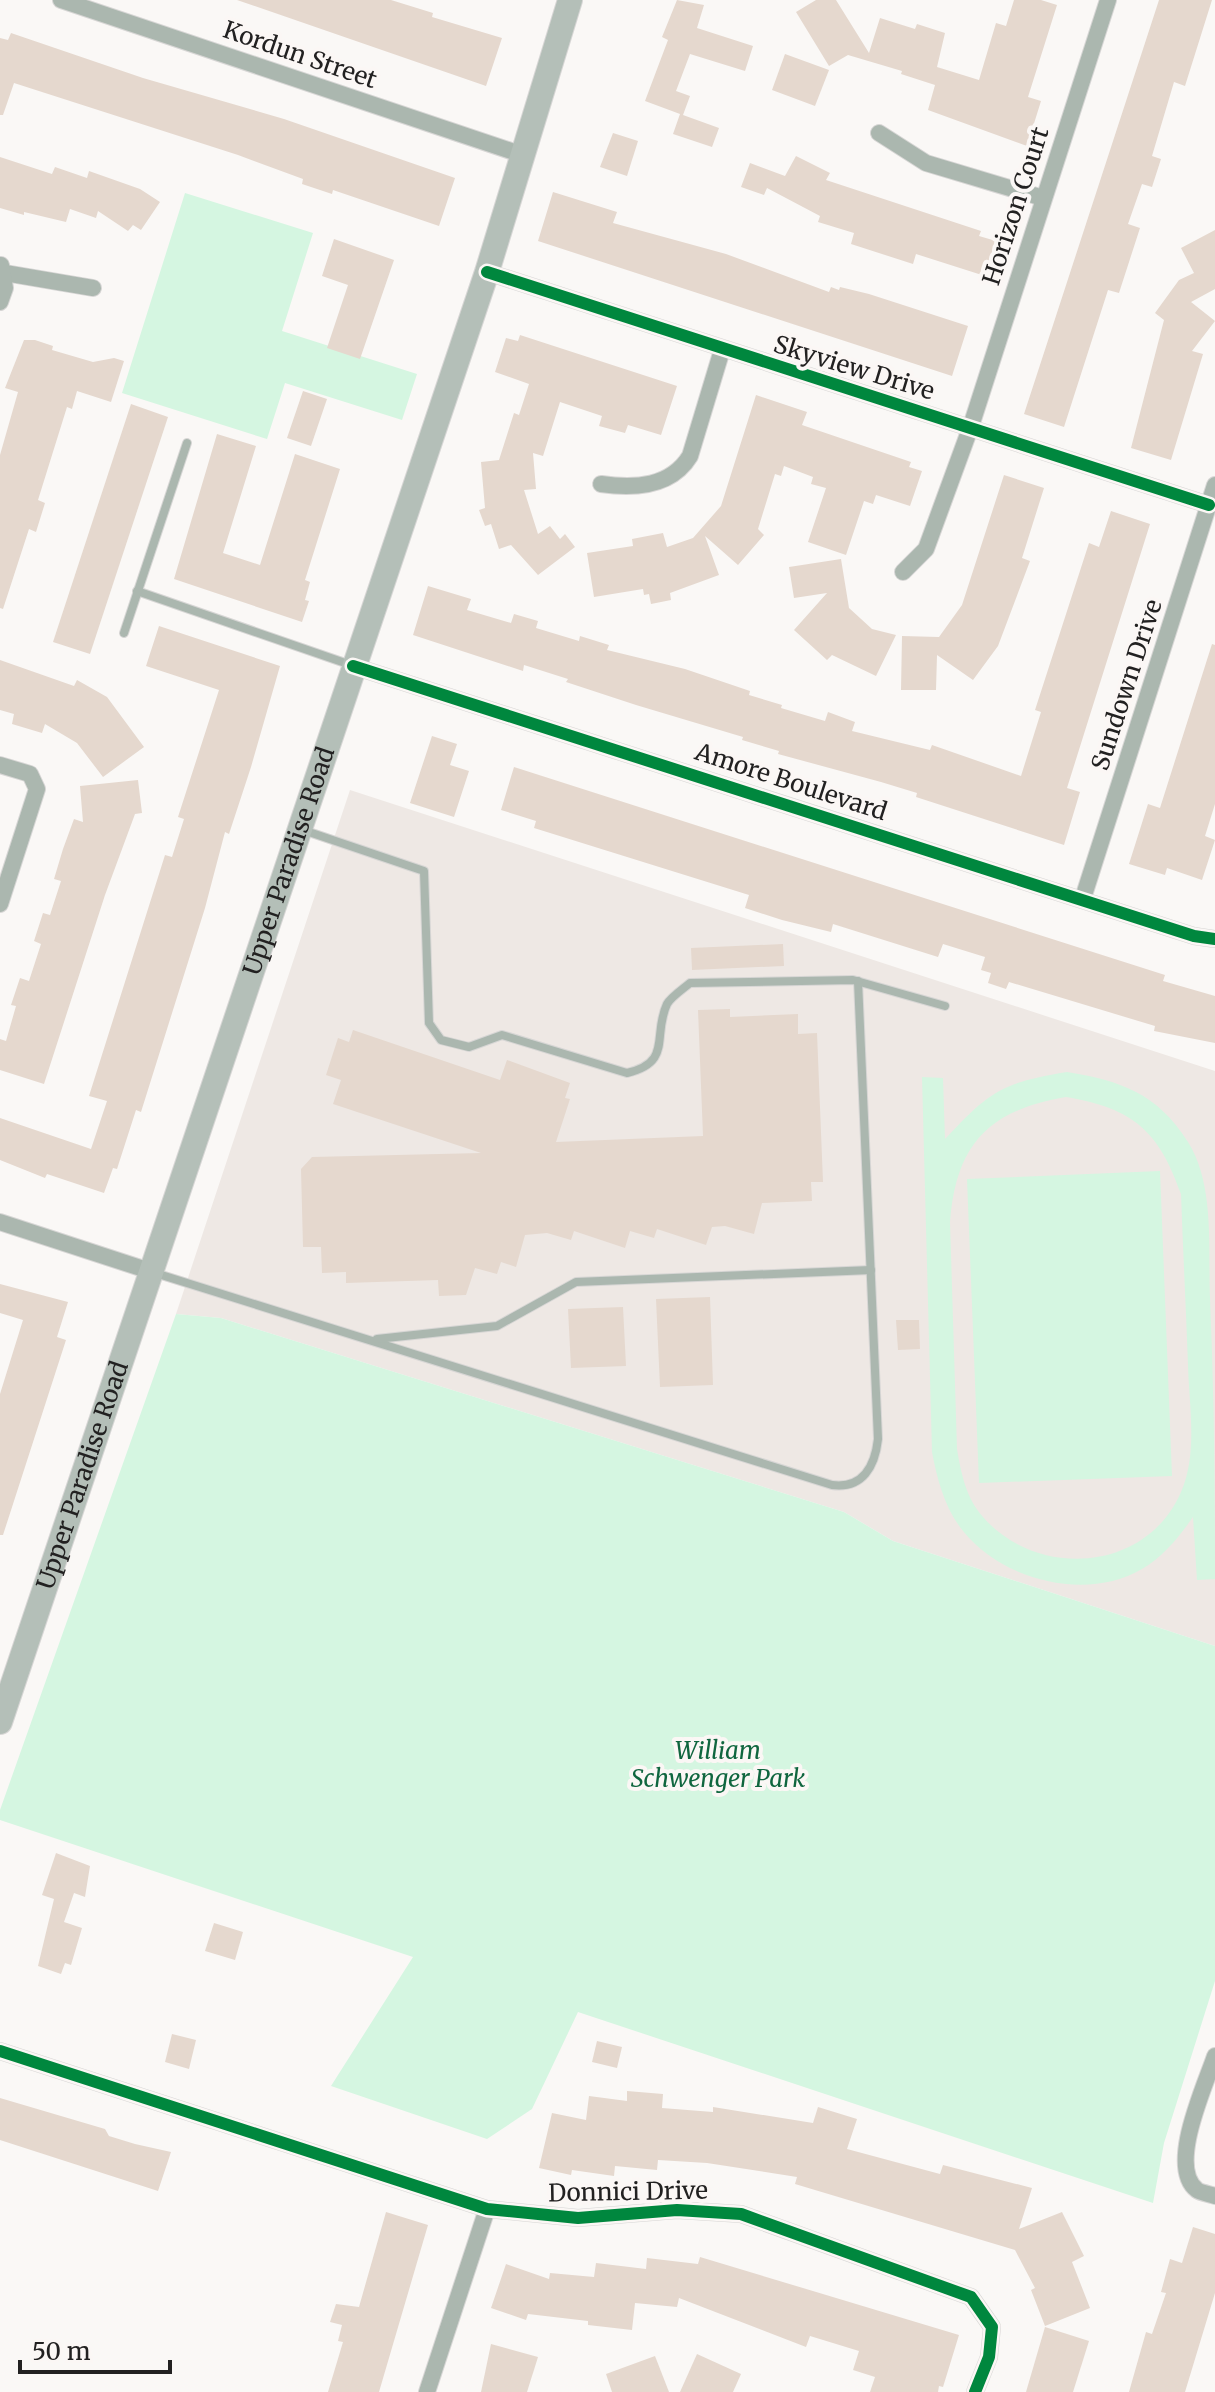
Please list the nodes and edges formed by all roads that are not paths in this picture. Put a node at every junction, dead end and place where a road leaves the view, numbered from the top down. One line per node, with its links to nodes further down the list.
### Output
1 (61, 0): 5 (street, Kordun Street)
2 (570, 0): 5 (main road, Upper Paradise Road)
3 (1108, 0): 6 (street, Horizon Court)
4 (879, 133): 6 (street)
5 (523, 155): 8 (main road, Upper Paradise Road)
6 (1043, 198): 12 (street, Horizon Court)
7 (2, 268): 9 (street); 10 (street)
8 (487, 272): 11 (street, Skyview Drive); 20 (main road, Upper Paradise Road)
9 (93, 288)
10 (0, 302)
11 (722, 350): 12 (street, Skyview Drive); 14 (street)
12 (971, 426): 16 (street, Skyview Drive); 17 (street, Horizon Court)
13 (187, 443): 18 (lane)
14 (601, 484)
15 (1215, 485): 16 (street, Sundown Drive)
16 (1209, 505): 23 (street, Sundown Drive)
17 (903, 572)
18 (137, 591): 19 (lane); 20 (lane)
19 (124, 633)
20 (353, 666): 22 (main road, Upper Paradise Road); 23 (street, Amore Boulevard)
21 (0, 765): 24 (street)
22 (299, 829): 26 (lane); 30 (main road, Upper Paradise Road)
23 (1083, 898): 25 (street, Amore Boulevard)
24 (0, 904)
25 (1215, 939)
26 (858, 981): 27 (lane); 29 (lane)
27 (945, 1006)
28 (0, 1222): 30 (street)
29 (871, 1270): 31 (lane); 31 (lane)
30 (153, 1272): 31 (lane); 32 (main road, Upper Paradise Road)
31 (372, 1340)
32 (0, 1722)
33 (0, 2051): 36 (street, Donnici Drive)
34 (1215, 2056): 35 (street)
35 (1215, 2196)
36 (487, 2209): 37 (street); 38 (street, Donnici Drive)
37 (427, 2392)
38 (975, 2392)

